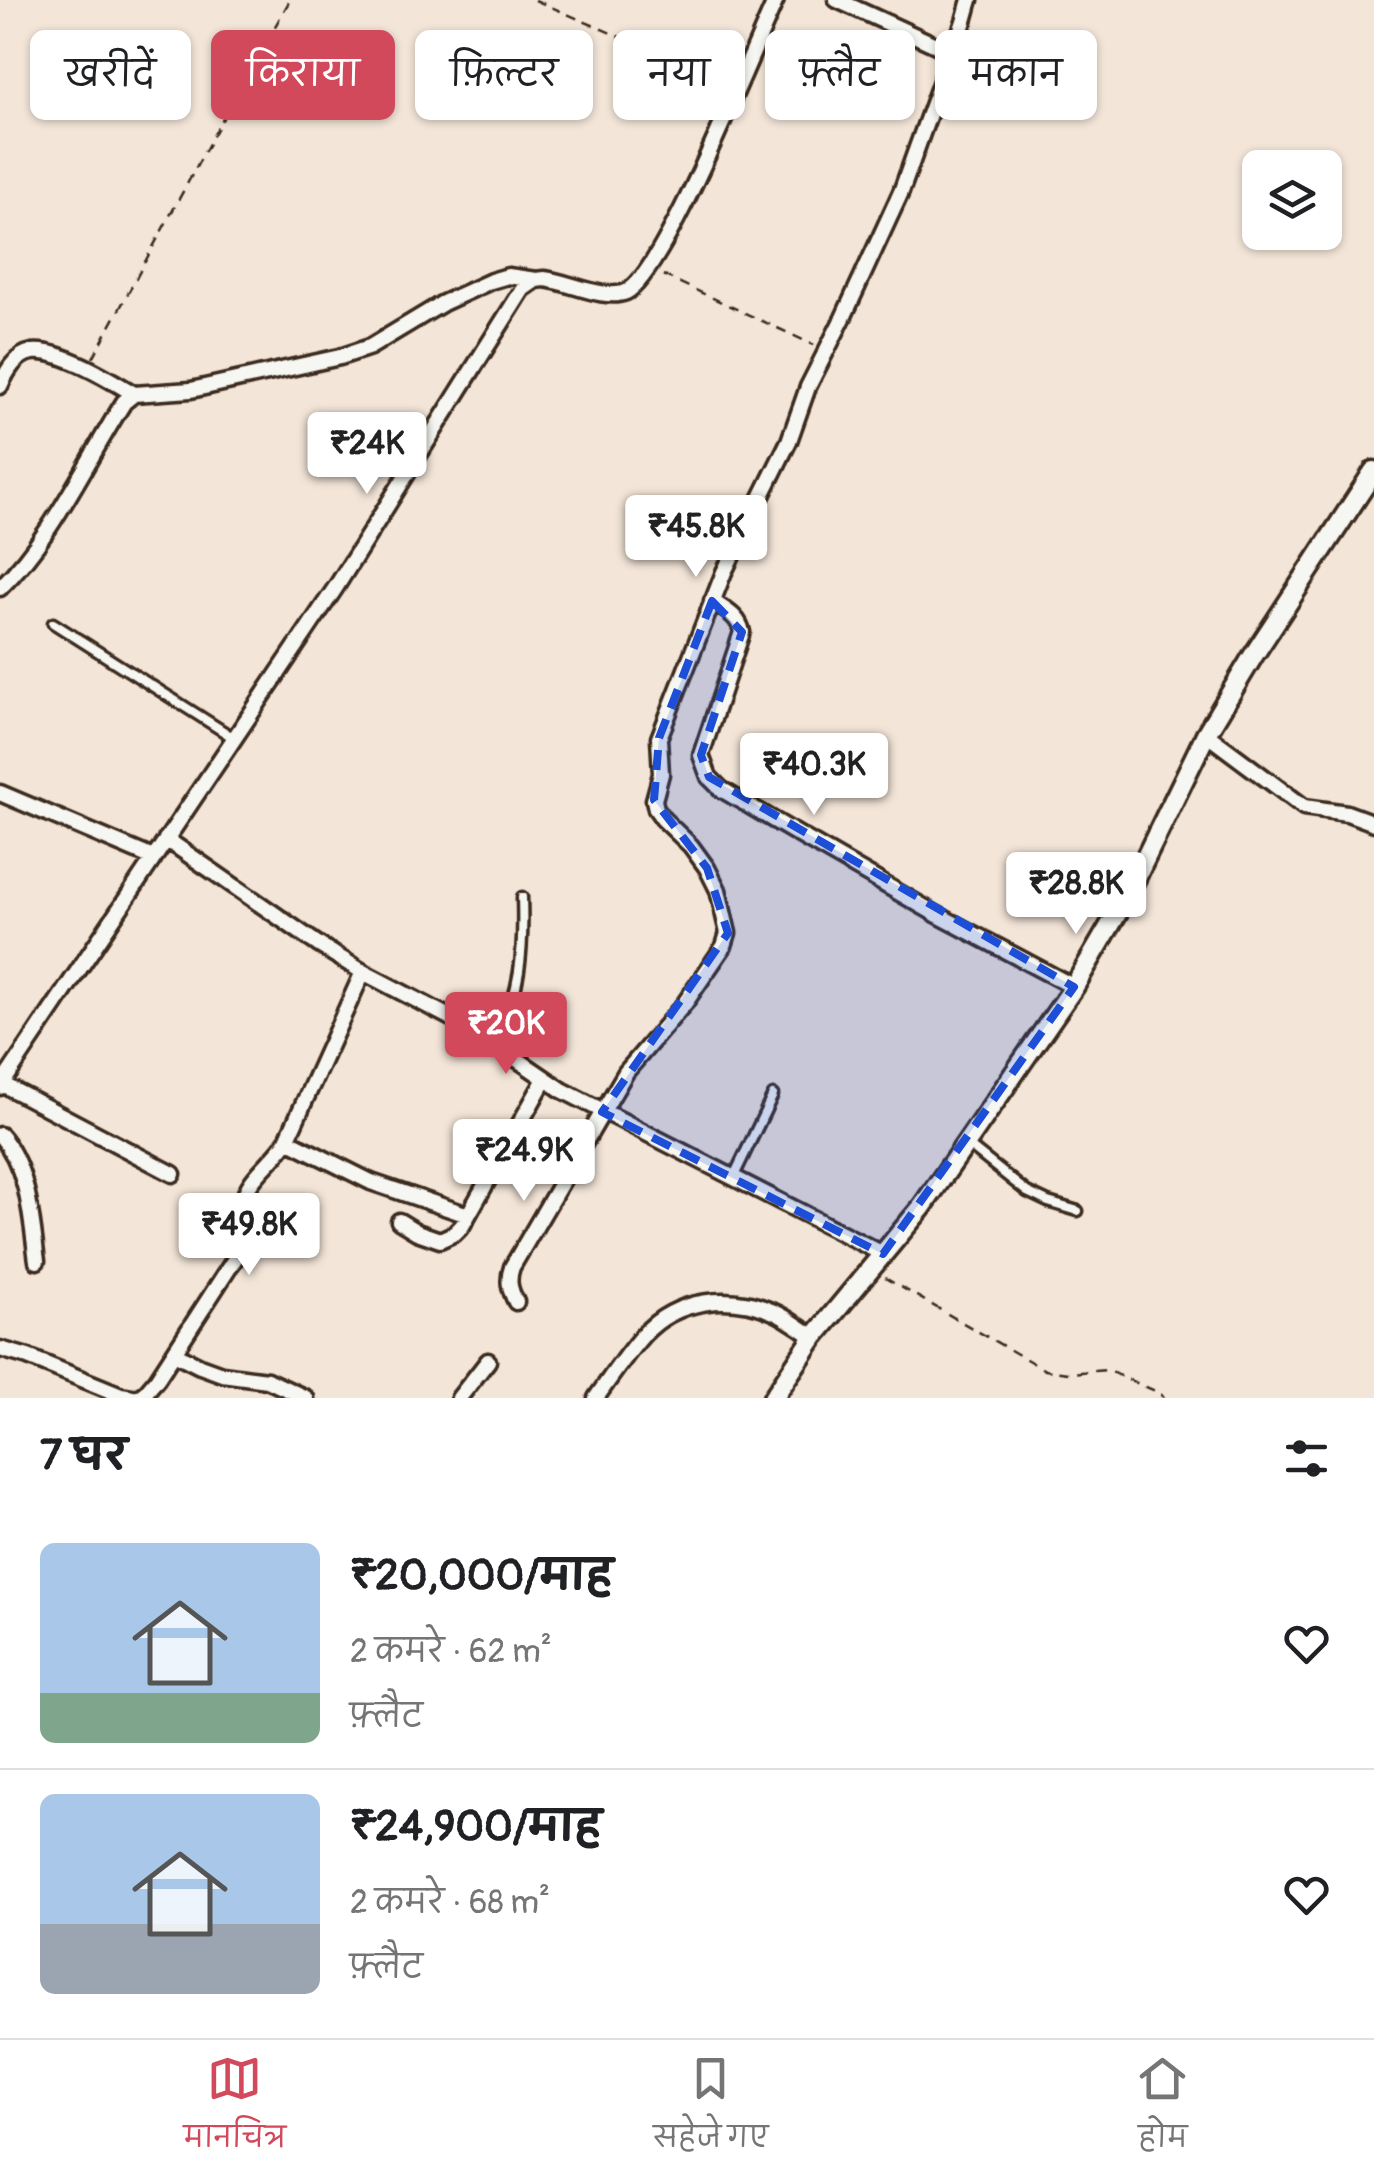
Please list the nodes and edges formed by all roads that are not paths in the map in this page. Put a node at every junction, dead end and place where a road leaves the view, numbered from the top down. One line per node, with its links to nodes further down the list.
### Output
1 (776, 0): 7 (street)
2 (837, 0): 5 (street)
3 (970, 0): 4 (street)
4 (961, 30)
5 (935, 44)
6 (935, 96): 12 (street)
7 (536, 280): 9 (street); 15 (street)
8 (0, 386): 9 (street)
9 (134, 394): 11 (street)
10 (1374, 471): 14 (street)
11 (0, 588)
12 (712, 601): 22 (street); 27 (street)
13 (53, 623): 15 (lane)
14 (1206, 734): 17 (street); 22 (street)
15 (234, 738): 18 (street)
16 (0, 793): 19 (street)
17 (1374, 823)
18 (166, 839): 19 (street); 21 (street)
19 (152, 858): 25 (street)
20 (522, 898): 23 (lane)
21 (363, 972): 23 (street); 29 (street)
22 (1074, 987): 30 (street)
23 (497, 1044): 24 (street)
24 (546, 1079): 27 (street); 34 (street)
25 (1, 1085): 31 (street)
26 (773, 1095): 32 (lane)
27 (602, 1112): 32 (street); 38 (street)
28 (0, 1134): 37 (street)
29 (288, 1140): 34 (street); 41 (street)
30 (967, 1144): 33 (lane); 36 (street)
31 (173, 1174)
32 (734, 1176): 36 (street)
33 (1078, 1211)
34 (468, 1215): 35 (street)
35 (399, 1221)
36 (883, 1254): 39 (street)
37 (38, 1261)
38 (516, 1302)
39 (814, 1337): 45 (street); 46 (street)
40 (0, 1349): 41 (street)
41 (174, 1353): 43 (street)
42 (488, 1362): 44 (street)
43 (306, 1398)
44 (459, 1398)
45 (596, 1398)
46 (772, 1398)

